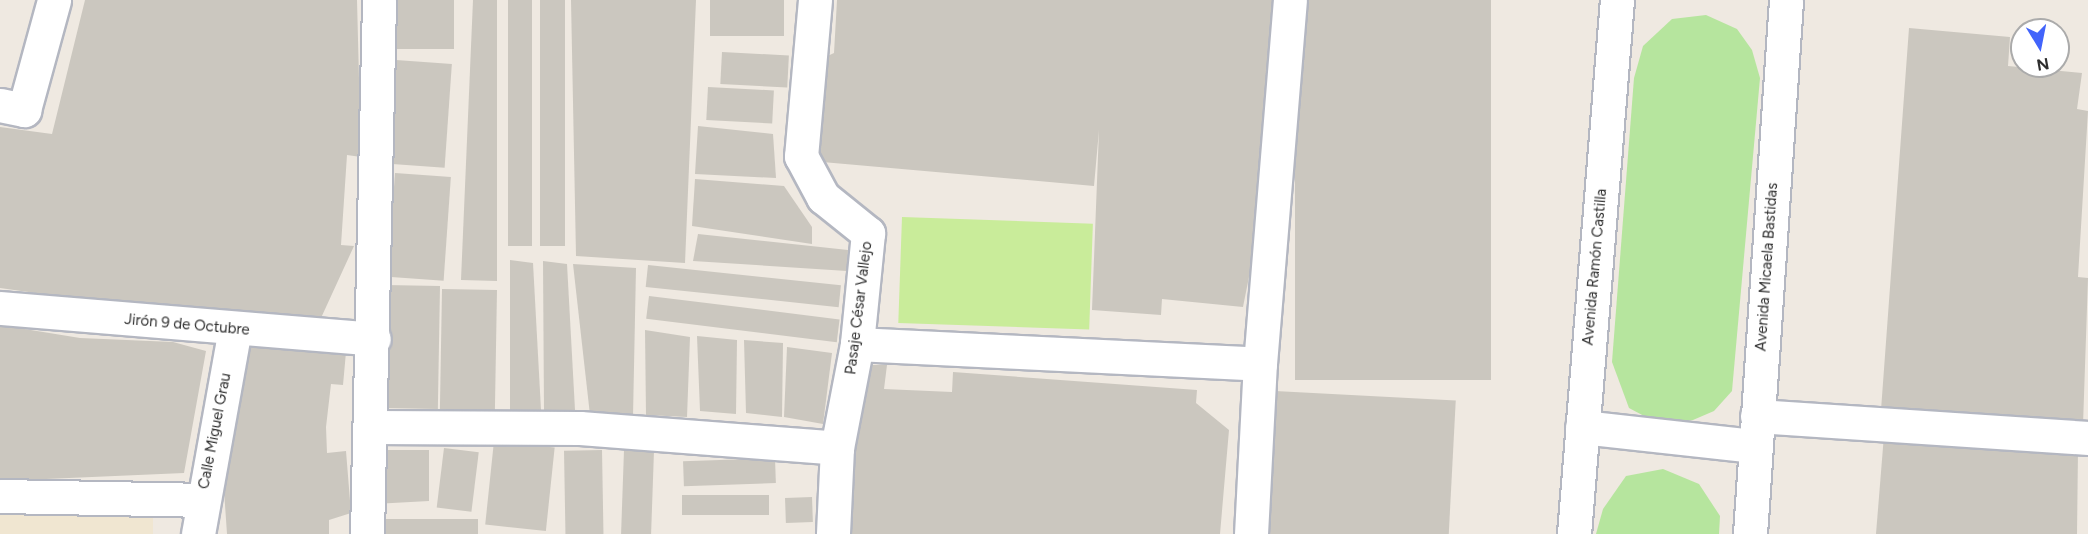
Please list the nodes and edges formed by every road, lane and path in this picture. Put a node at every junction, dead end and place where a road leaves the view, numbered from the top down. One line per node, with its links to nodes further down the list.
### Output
1 (54, 0): 7 (street)
2 (379, 0): 10 (street)
3 (815, 0): 11 (street, Pasaje César Vallejo)
4 (1290, 0): 12 (street)
5 (1617, 0): 14 (street, Avenida Ramón Castilla)
6 (1786, 0): 15 (street, Avenida Micaela Bastidas)
7 (12, 108)
8 (0, 308): 9 (street, Jirón 9 de Octubre)
9 (235, 329): 10 (street, Jirón 9 de Octubre); 19 (street, Calle Miguel Grau)
10 (374, 339): 13 (street)
11 (857, 344): 12 (street); 17 (street, Pasaje César Vallejo)
12 (1260, 364): 23 (street)
13 (371, 427): 17 (street); 21 (street)
14 (1582, 427): 15 (street); 24 (street, Avenida Ramón Castilla)
15 (1756, 431): 16 (street); 25 (street, Avenida Micaela Bastidas)
16 (2088, 438)
17 (837, 448): 22 (street, Pasaje César Vallejo)
18 (0, 496): 19 (street)
19 (201, 500): 20 (street, Calle Miguel Grau)
20 (198, 534)
21 (367, 534)
22 (833, 534)
23 (1251, 534)
24 (1574, 534)
25 (1750, 534)

